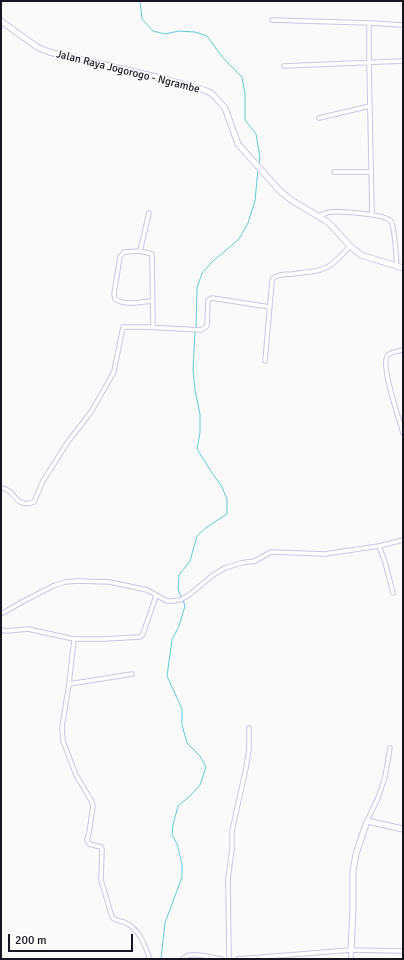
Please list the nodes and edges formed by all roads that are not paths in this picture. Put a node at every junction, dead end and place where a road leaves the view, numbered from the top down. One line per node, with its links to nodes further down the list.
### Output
1 (272, 20): 3 (street)
2 (1, 21): 14 (main road, Jalan Raya Jogorogo - Ngrambe)
3 (370, 23): 4 (street); 5 (street)
4 (403, 25)
5 (368, 61): 6 (street); 7 (street); 8 (street)
6 (403, 61)
7 (284, 66)
8 (370, 106): 9 (street); 11 (street)
9 (319, 118)
10 (334, 172): 11 (street)
11 (371, 172): 13 (street)
12 (149, 213): 16 (street)
13 (372, 215): 14 (street); 17 (street)
14 (319, 216): 15 (main road, Jalan Raya Jogorogo - Ngrambe)
15 (350, 246): 17 (main road, Jalan Raya Jogorogo - Ngrambe); 20 (street)
16 (140, 251): 19 (street); 19 (street)
17 (397, 266): 18 (main road, Jalan Raya Jogorogo - Ngrambe)
18 (403, 268)
19 (152, 301): 21 (street)
20 (270, 307): 21 (street); 23 (street)
21 (153, 327): 25 (street)
22 (403, 350): 24 (street)
23 (265, 361)
24 (403, 433)
25 (1, 488)
26 (403, 540): 27 (street)
27 (379, 546): 28 (street); 29 (street)
28 (393, 593)
29 (156, 596): 30 (street); 32 (street)
30 (1, 614)
31 (1, 630): 32 (street)
32 (74, 639): 34 (street)
33 (132, 674): 34 (street)
34 (69, 684): 42 (street)
35 (249, 728): 45 (street)
36 (390, 748): 37 (street)
37 (367, 821): 38 (main road); 39 (main road)
38 (403, 829)
39 (351, 950): 40 (street); 41 (street); 47 (street)
40 (403, 951)
41 (256, 958): 46 (street)
42 (150, 959)
43 (183, 959): 44 (street)
44 (222, 959)
45 (229, 959)
46 (238, 959)
47 (351, 959)

